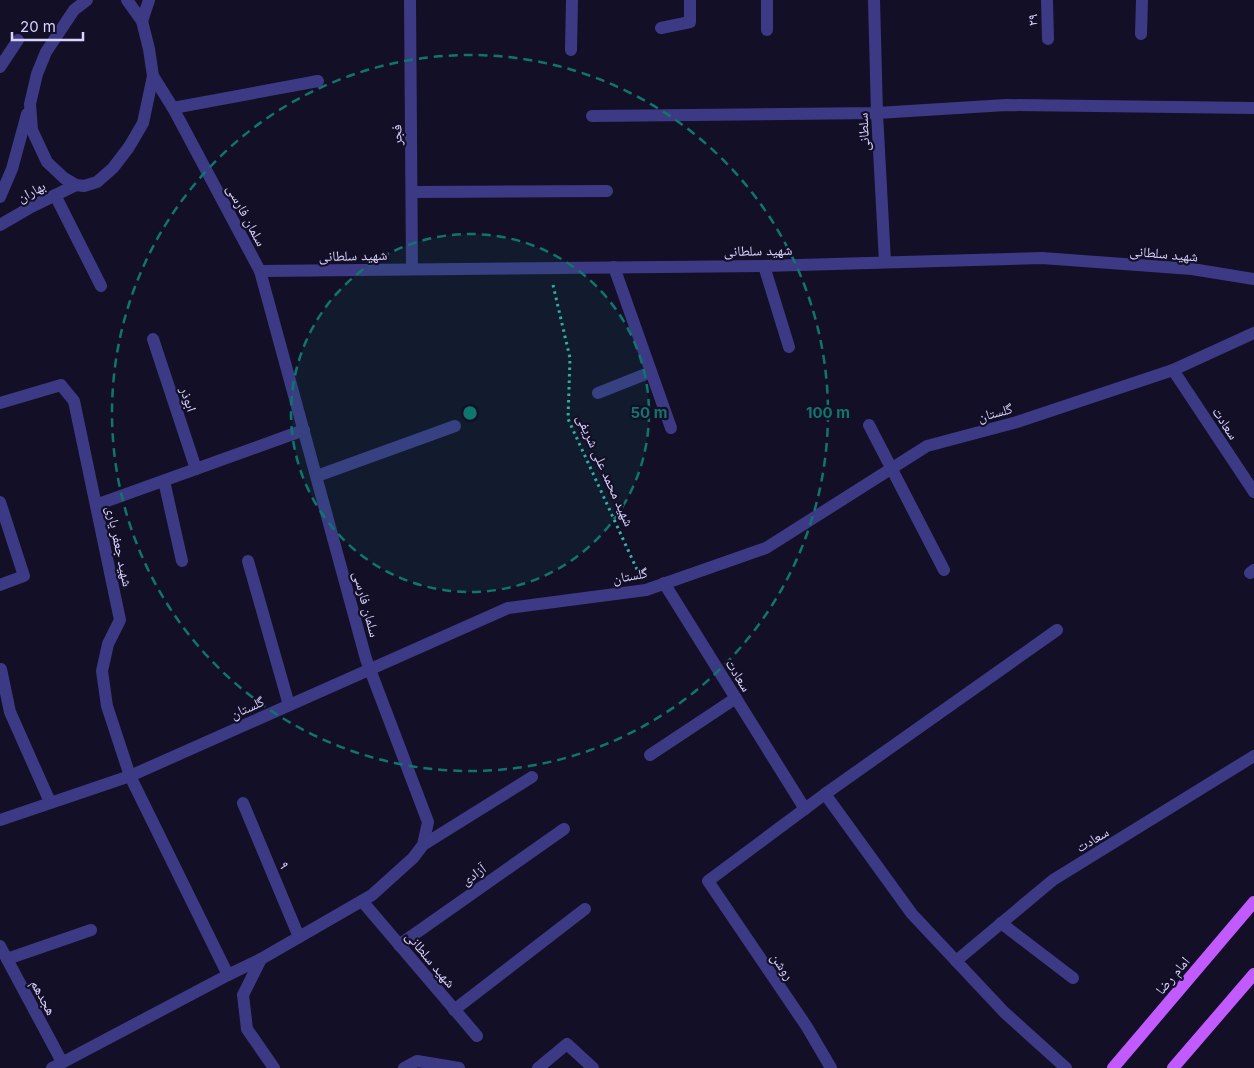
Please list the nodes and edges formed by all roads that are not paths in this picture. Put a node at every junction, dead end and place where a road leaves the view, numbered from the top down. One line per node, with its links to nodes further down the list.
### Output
1 (86, 0): 21 (street, بهاران)
2 (127, 0): 11 (street)
3 (149, 0): 11 (street)
4 (410, 0): 29 (street, فجر)
5 (572, 0): 17 (street)
6 (690, 0): 12 (street)
7 (767, 0): 13 (street)
8 (874, 0): 24 (street, سلطانی)
9 (1047, 0): 15 (street, ۲۹)
10 (1142, 0): 14 (street)
11 (142, 21): 19 (street)
12 (661, 28)
13 (767, 30)
14 (1141, 34)
15 (1048, 39)
16 (18, 40): 18 (street)
17 (571, 50)
18 (0, 67)
19 (153, 76): 22 (street, سلمان فارسی); 26 (street, بهاران)
20 (318, 81): 22 (street)
21 (30, 104): 26 (street); 27 (street, بهاران)
22 (174, 108): 36 (street, سلمان فارسی)
23 (1254, 108): 24 (street)
24 (876, 113): 25 (street); 32 (street, سلطانی)
25 (592, 116)
26 (76, 185): 30 (street, بهاران)
27 (2, 190)
28 (607, 191): 29 (street)
29 (412, 192): 35 (street, فجر)
30 (55, 195): 31 (street, بهاران); 38 (street)
31 (0, 225)
32 (885, 262): 33 (street, شهید سلطانی); 37 (street, شهید سلطانی)
33 (764, 266): 34 (street, شهید سلطانی); 41 (street)
34 (614, 267): 35 (street, شهید سلطانی); 43 (street)
35 (412, 269): 36 (street, شهید سلطانی)
36 (260, 271): 49 (street, سلمان فارسی)
37 (1254, 279)
38 (101, 286)
39 (1254, 333): 42 (street, گلستان)
40 (154, 339): 50 (street, ابوذر)
41 (787, 348)
42 (1173, 370): 51 (street, گلستان); 54 (street, سعادت)
43 (651, 372): 44 (street); 48 (street)
44 (598, 392)
45 (0, 403): 56 (street, شهید جعفر یاری)
46 (869, 425): 51 (street)
47 (455, 426): 52 (street)
48 (671, 428)
49 (304, 430): 50 (street); 52 (street, سلمان فارسی)
50 (196, 469): 53 (street)
51 (891, 469): 59 (street); 60 (street, گلستان)
52 (317, 476): 63 (street, سلمان فارسی)
53 (164, 481): 56 (street); 57 (street)
54 (1254, 492)
55 (0, 502): 61 (street)
56 (96, 505): 69 (street, شهید جعفر یاری)
57 (182, 561)
58 (248, 561): 66 (street)
59 (944, 570)
60 (664, 583): 63 (street, گلستان); 65 (street, سعادت)
61 (0, 585)
62 (1057, 630): 71 (street)
63 (371, 668): 66 (street, گلستان); 77 (street, سلمان فارسی)
64 (1, 669): 72 (street)
65 (736, 698): 67 (street); 74 (street, سعادت)
66 (289, 705): 69 (street, گلستان)
67 (650, 755)
68 (1254, 756): 81 (street, سعادت)
69 (130, 776): 72 (street, گلستان); 90 (street, شهید جعفر یاری)
70 (532, 777): 77 (street)
71 (825, 794): 74 (street); 88 (street)
72 (50, 802): 75 (street, گلستان)
73 (242, 804): 83 (street, ۹)
74 (805, 809): 100 (street, روشن)
75 (0, 820)
76 (564, 828): 84 (street, آزادی)
77 (423, 845): 78 (street)
78 (362, 901): 83 (street); 84 (street, شهید سلطانی)
79 (1254, 902): 102 (main road, امام رضا)
80 (586, 909): 92 (street)
81 (1001, 923): 88 (street, سعادت); 91 (street)
82 (91, 930): 86 (street)
83 (299, 937): 87 (street)
84 (399, 945): 92 (street, شهید سلطانی)
85 (0, 946): 86 (street, هجدهم)
86 (7, 959): 94 (street, هجدهم)
87 (261, 959): 90 (street); 95 (street)
88 (956, 961): 101 (street)
89 (1254, 974): 103 (main road)
90 (228, 975): 94 (street)
91 (1073, 978)
92 (454, 1010): 93 (street, شهید سلطانی)
93 (476, 1036)
94 (57, 1065)
95 (274, 1068)
96 (404, 1068): 97 (street)
97 (459, 1068)
98 (538, 1068): 99 (street)
99 (593, 1068)
100 (832, 1068)
101 (1066, 1068)
102 (1113, 1068)
103 (1173, 1068)

